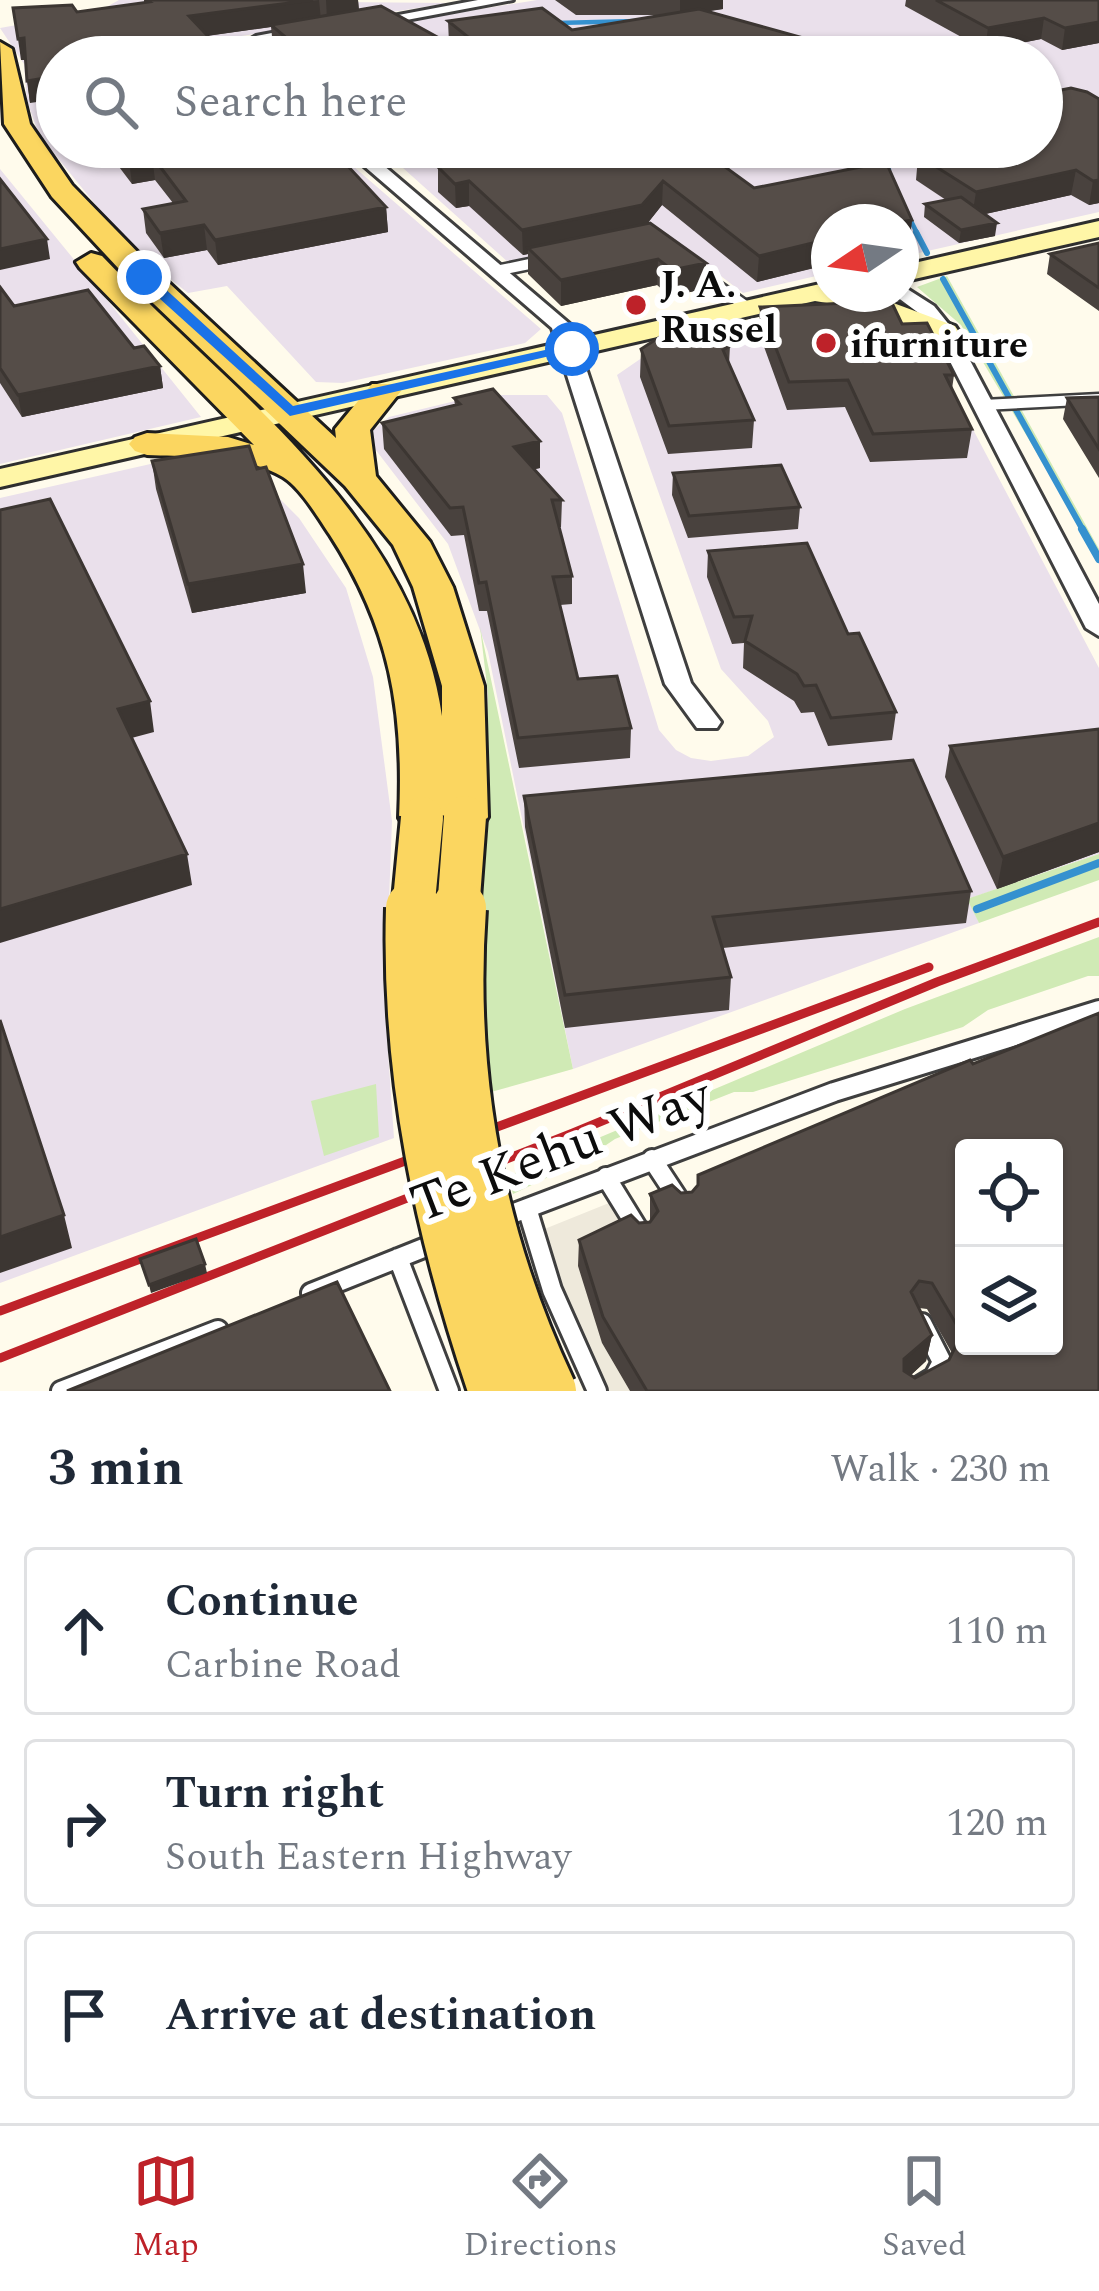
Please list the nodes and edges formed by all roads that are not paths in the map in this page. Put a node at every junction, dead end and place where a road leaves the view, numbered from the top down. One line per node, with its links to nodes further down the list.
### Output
1 (506, 0): 2 (street)
2 (281, 36)
3 (0, 49): 5 (main road)
4 (0, 128): 24 (main road)
5 (36, 152)
6 (47, 168): 23 (main road)
7 (375, 168): 12 (street)
8 (1099, 229): 11 (main road)
9 (550, 260): 12 (lane)
10 (686, 263): 14 (lane)
11 (919, 270)
12 (496, 271): 19 (street)
13 (811, 293): 14 (main road)
14 (747, 307): 19 (main road)
15 (919, 308): 18 (street)
16 (891, 312): 18 (main road)
17 (914, 312): 18 (street)
18 (945, 332): 22 (street)
19 (572, 349): 20 (main road); 30 (street)
20 (384, 391): 23 (main road); 28 (main road)
21 (1099, 399): 22 (lane)
22 (994, 405): 29 (street)
23 (290, 412): 24 (main road); 28 (main road)
24 (246, 421): 25 (main road); 26 (main road)
25 (146, 444): 26 (main road); 27 (main road)
26 (303, 473): 31 (main road)
27 (0, 478)
28 (358, 478): 31 (main road)
29 (1099, 628)
30 (707, 722)
31 (444, 818): 44 (main road, bridge); 45 (main road, bridge)
32 (1099, 1010): 33 (lane, Te Kehu Way)
33 (652, 1159): 34 (lane, Te Kehu Way); 35 (lane)
34 (606, 1178): 36 (lane, Te Kehu Way); 37 (lane)
35 (684, 1207)
36 (527, 1208): 38 (lane, Te Kehu Way); 46 (lane)
37 (643, 1237)
38 (398, 1258): 39 (lane, Te Kehu Way); 43 (lane)
39 (294, 1301)
40 (919, 1320): 47 (lane)
41 (230, 1326): 42 (lane)
42 (61, 1391)
43 (449, 1391)
44 (496, 1391)
45 (549, 1391)
46 (597, 1391)
47 (911, 1391)

